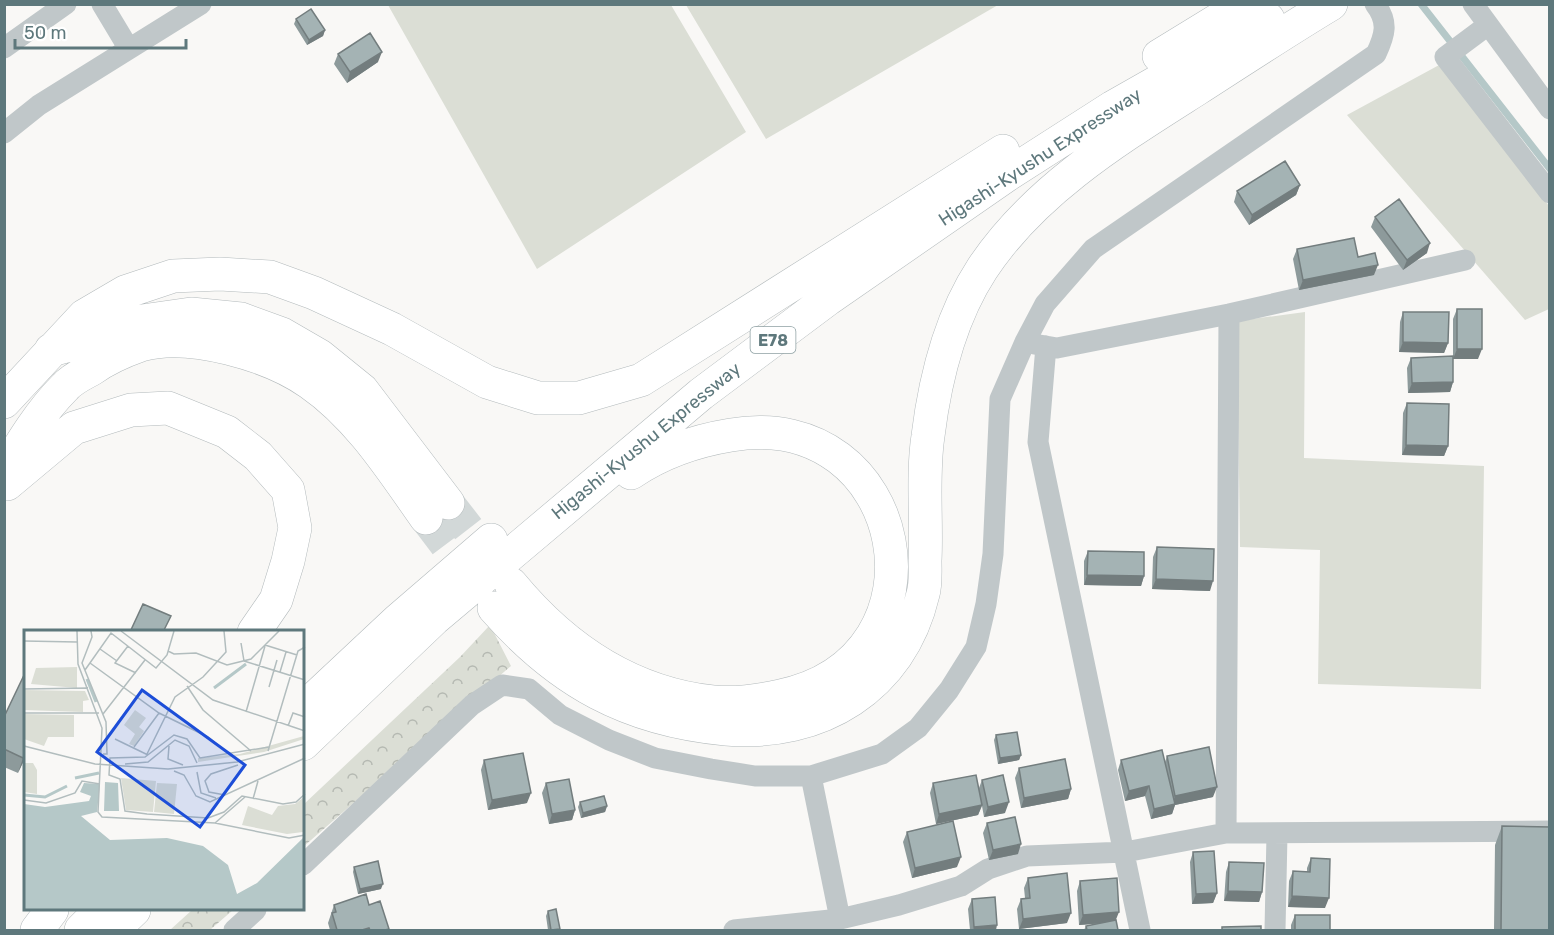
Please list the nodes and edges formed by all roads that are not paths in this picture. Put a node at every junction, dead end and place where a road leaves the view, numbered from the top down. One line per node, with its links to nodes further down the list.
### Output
1 (66, 4): 9 (street)
2 (102, 4): 10 (street)
3 (201, 4): 10 (street)
4 (1244, 4): 13 (highway, Higashi-Kyushu Expressway / E78)
5 (1375, 4): 17 (street)
6 (1473, 4): 8 (street)
7 (1311, 9): 23 (highway, Higashi-Kyushu Expressway / E78); 23 (highway)
8 (1488, 26): 11 (street); 14 (street)
9 (4, 48)
10 (129, 49): 12 (street)
11 (1550, 109)
12 (4, 133)
13 (1003, 151): 19 (highway); 25 (highway, Higashi-Kyushu Expressway / E78)
14 (1550, 193)
15 (1466, 260): 16 (street)
16 (1229, 314): 18 (street); 29 (street)
17 (1025, 342): 18 (street); 27 (street)
18 (1046, 346): 31 (street)
19 (51, 350): 20 (highway); 21 (highway)
20 (4, 402)
21 (4, 472)
22 (4, 486): 24 (highway)
23 (434, 620): 26 (highway, Higashi-Kyushu Expressway / E78)
24 (255, 630)
25 (304, 709)
26 (304, 743)
27 (811, 776): 32 (street); 37 (street)
28 (1550, 831): 30 (street)
29 (1226, 833): 30 (street); 31 (street)
30 (1277, 834): 44 (street)
31 (1125, 852): 37 (street); 43 (street)
32 (304, 864)
33 (51, 911): 38 (highway)
34 (99, 911): 39 (highway)
35 (132, 911): 40 (highway)
36 (254, 911): 41 (street)
37 (840, 919): 42 (street)
38 (37, 930)
39 (81, 930)
40 (113, 930)
41 (236, 930)
42 (734, 930)
43 (1140, 930)
44 (1275, 930)

